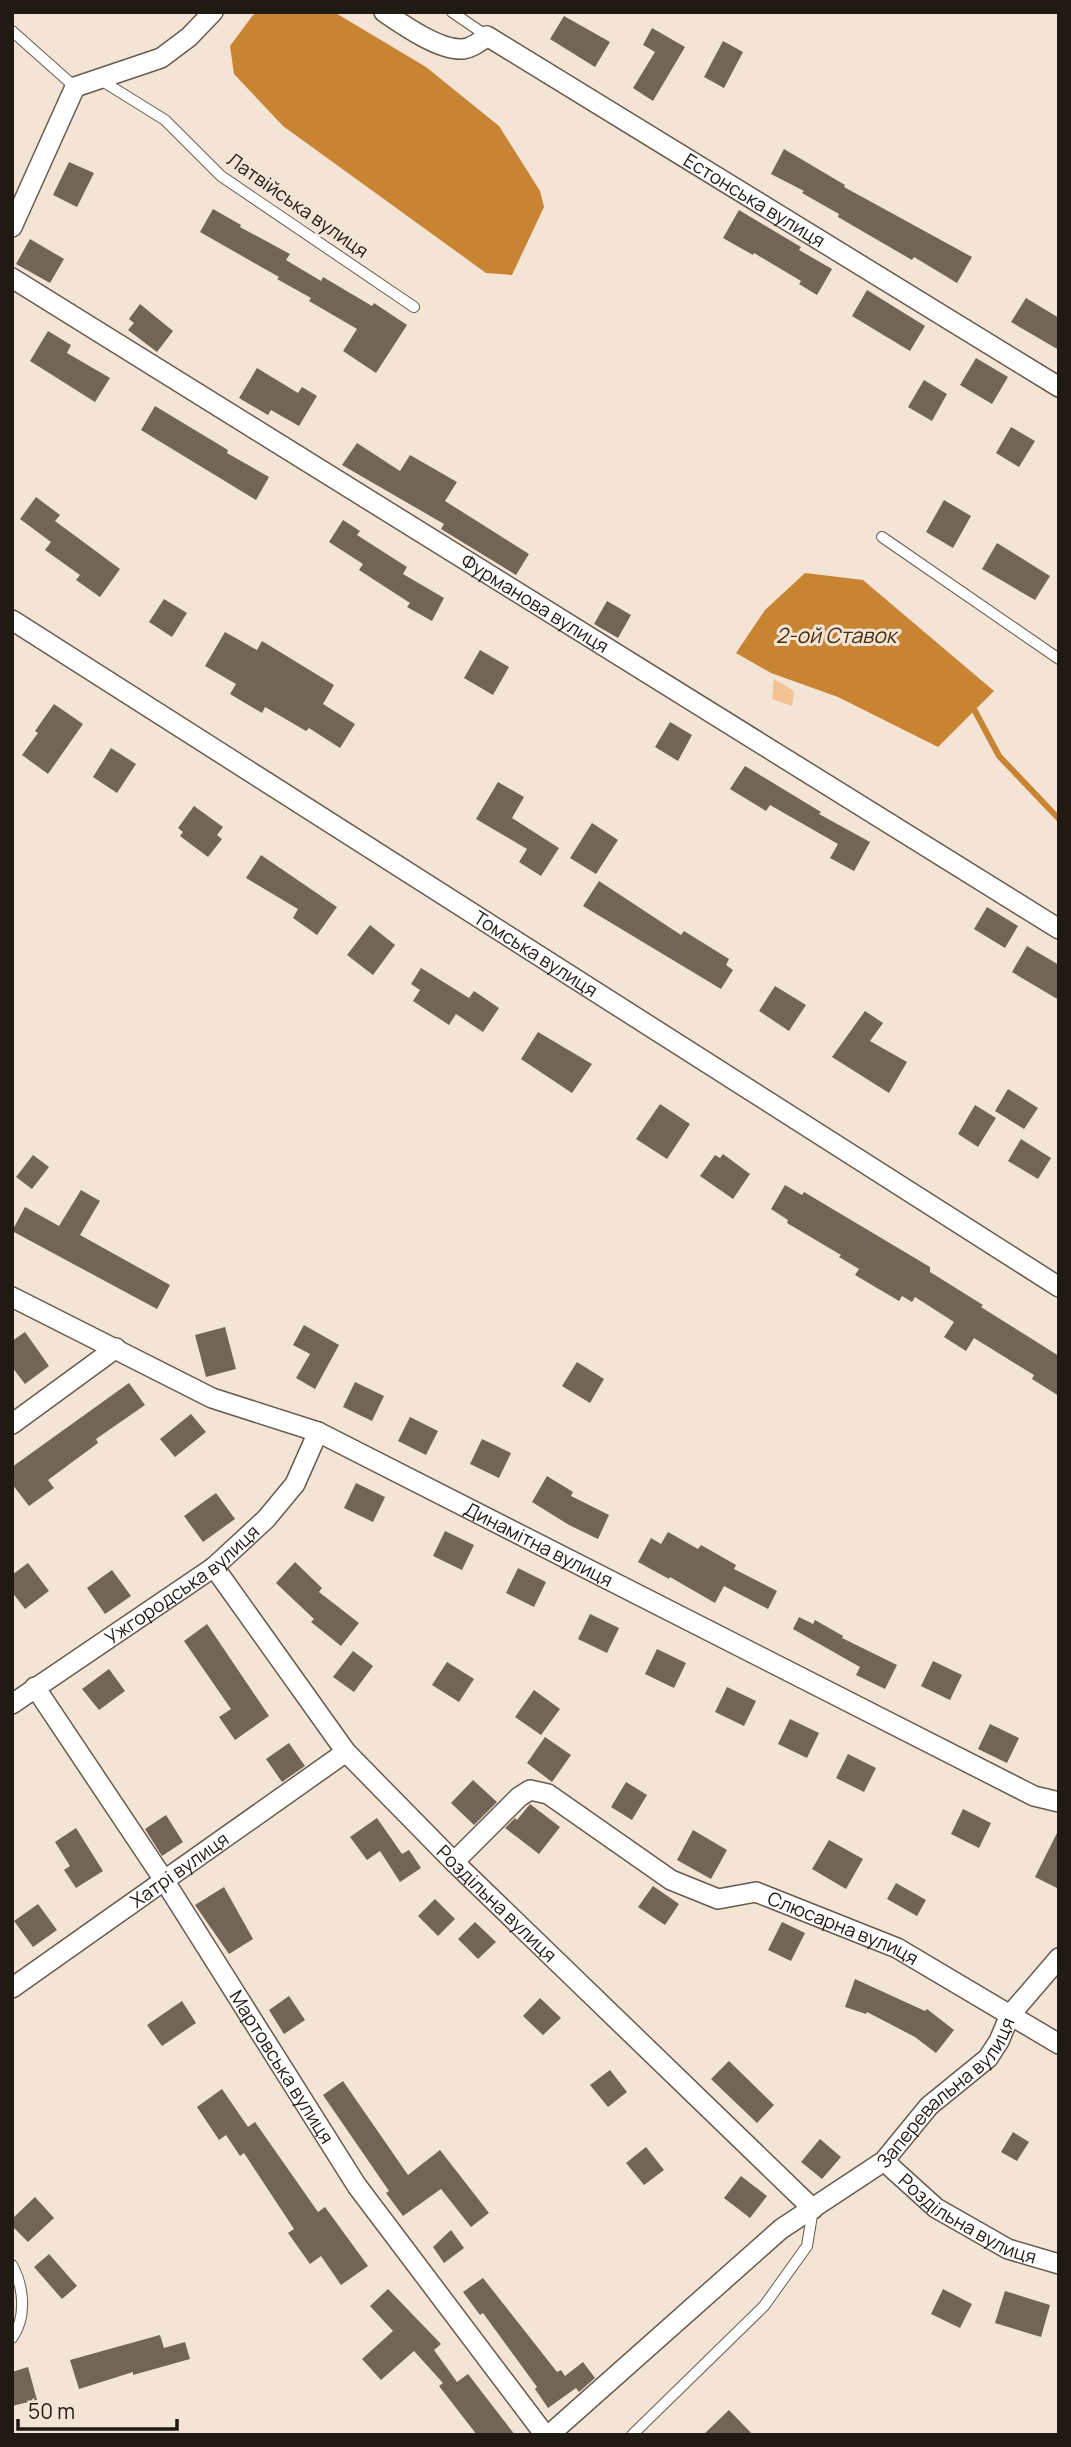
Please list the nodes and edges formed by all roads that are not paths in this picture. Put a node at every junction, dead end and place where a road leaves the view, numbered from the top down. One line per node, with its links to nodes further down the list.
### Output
1 (213, 12): 6 (street)
2 (384, 12): 5 (street)
3 (452, 12): 5 (lane, Естонська вулиця)
4 (12, 31): 7 (lane)
5 (487, 36): 11 (street, Естонська вулиця)
6 (99, 79): 7 (street); 10 (lane, Латвiйська вулиця)
7 (75, 87): 8 (street)
8 (12, 227)
9 (12, 278): 15 (street, Фурманова вулиця)
10 (414, 307)
11 (1059, 387)
12 (882, 537): 14 (lane)
13 (12, 620): 16 (street, Томська вулиця)
14 (1059, 659)
15 (1059, 929)
16 (1059, 1287)
17 (12, 1297): 18 (street, Динамітна вулиця)
18 (116, 1348): 19 (street); 20 (street, Динамітна вулиця)
19 (12, 1424)
20 (318, 1432): 21 (street, Ужгородська вулиця); 25 (street, Динамітна вулиця)
21 (214, 1567): 22 (street, Ужгородська вулиця); 24 (street, Роздільна вулиця)
22 (36, 1687): 23 (street, Ужгородська вулиця); 27 (street, Мартовська вулиця)
23 (12, 1704)
24 (346, 1752): 26 (street, Роздільна вулиця); 27 (street, Хатрі вулиця)
25 (1059, 1802)
26 (454, 1862): 30 (street, Слюсарна вулиця); 33 (street, Роздільна вулиця)
27 (164, 1880): 29 (street, Хатрі вулиця); 37 (street, Мартовська вулиця)
28 (1059, 1958): 30 (street, Заперевальна вулиця)
29 (12, 1988)
30 (1010, 2015): 31 (street, Слюсарна вулиця); 32 (street, Заперевальна вулиця)
31 (1059, 2044)
32 (884, 2161): 33 (street, Заперевальна вулиця); 34 (street, Роздільна вулиця)
33 (813, 2208): 37 (street, Заперевальна вулиця); 38 (lane)
34 (1059, 2264)
35 (12, 2265): 36 (lane)
36 (12, 2338)
37 (547, 2435)
38 (632, 2435)

